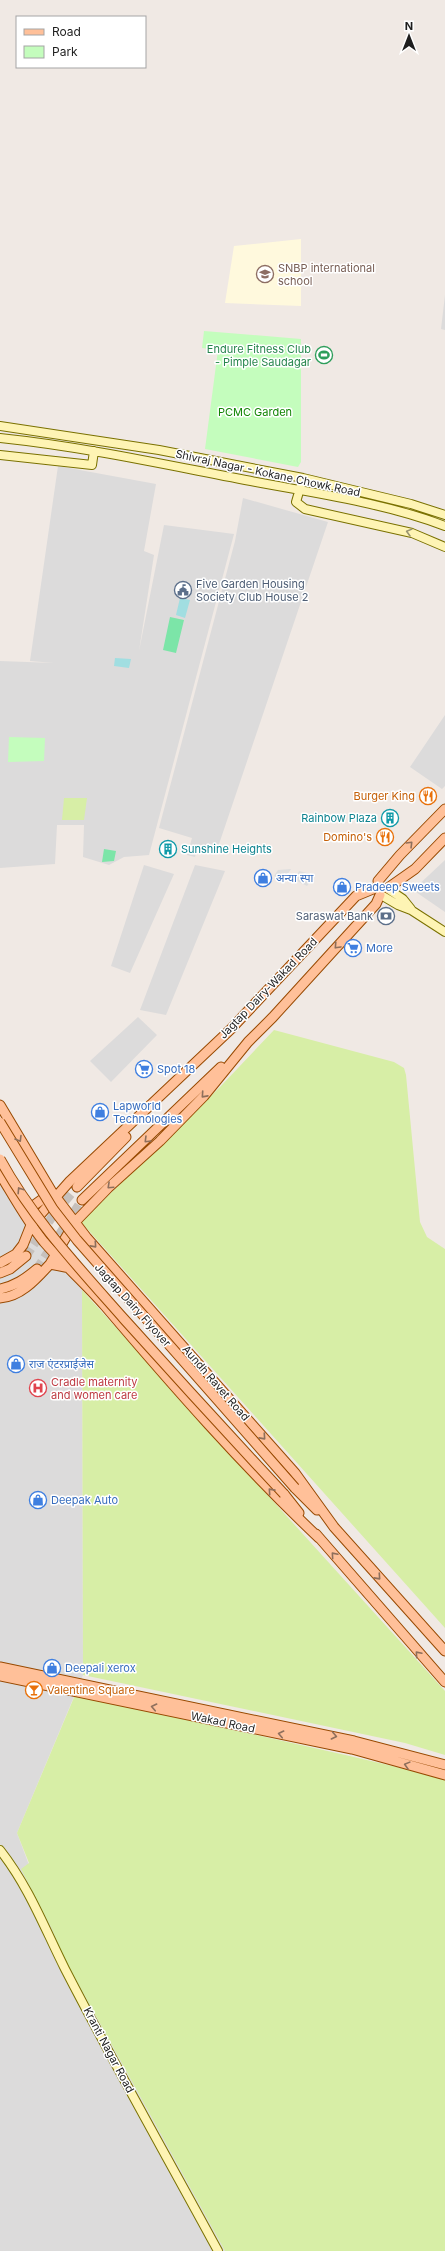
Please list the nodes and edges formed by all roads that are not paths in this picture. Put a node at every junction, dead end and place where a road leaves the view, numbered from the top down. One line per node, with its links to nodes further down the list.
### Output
1 (0, 426): 2 (street, Shivraj Nagar - Kokane Chowk Road)
2 (52, 433): 4 (street); 7 (street, Shivraj Nagar - Kokane Chowk Road)
3 (0, 438): 4 (street, Shivraj Nagar - Kokane Chowk Road)
4 (50, 444): 5 (street, Shivraj Nagar - Kokane Chowk Road)
5 (94, 451): 6 (street); 8 (street, Shivraj Nagar - Kokane Chowk Road)
6 (0, 455)
7 (304, 478): 8 (street); 9 (street, Shivraj Nagar - Kokane Chowk Road)
8 (300, 491): 10 (street, Shivraj Nagar - Kokane Chowk Road); 11 (street, Shivraj Nagar - Kokane Chowk Road, one-way to 8)
9 (445, 515)
10 (445, 526)
11 (445, 547)
12 (445, 809): 14 (main road, Jagtap Dairy-Wakad Road, one-way to 12)
13 (445, 838): 15 (main road)
14 (375, 885): 15 (main road); 15 (main road); 17 (main road, Jagtap Dairy-Wakad Road)
15 (384, 892): 16 (street); 18 (main road, one-way to 18)
16 (445, 932)
17 (216, 1042): 23 (main road, Jagtap Dairy-Wakad Road); 23 (main road, Jagtap Dairy-Wakad Road)
18 (248, 1042): 25 (main road, one-way to 25); 27 (main road, one-way to 27)
19 (0, 1105): 24 (main road, Aundh Ravet Road, one-way to 24)
20 (0, 1122): 38 (main road, Jagtap Dairy Flyover, bridge)
21 (0, 1159): 39 (main road, Jagtap Dairy Flyover, one-way to 21, bridge)
22 (0, 1174): 26 (main road)
23 (73, 1184): 24 (main road)
24 (54, 1194): 26 (main road); 27 (main road, Aundh Ravet Road); 28 (main road)
25 (82, 1200)
26 (23, 1213): 28 (main road)
27 (75, 1222): 29 (main road); 38 (main road, Aundh Ravet Road, one-way to 38)
28 (31, 1225): 29 (main road); 31 (main road)
29 (55, 1253): 32 (main road); 33 (main road)
30 (26, 1256): 35 (main road)
31 (0, 1263)
32 (48, 1266): 33 (main road); 37 (main road)
33 (71, 1268): 39 (main road, one-way to 33)
34 (37, 1269): 36 (main road)
35 (0, 1273)
36 (0, 1289)
37 (0, 1298)
38 (334, 1527): 40 (main road, Aundh Ravet Road, one-way to 40)
39 (319, 1538): 43 (main road, one-way to 39)
40 (445, 1651)
41 (0, 1667): 44 (main road, Wakad Road, one-way to 44)
42 (0, 1676): 47 (main road, Wakad Road, one-way to 42)
43 (445, 1682)
44 (354, 1740): 45 (main road); 46 (main road)
45 (445, 1759)
46 (445, 1765)
47 (445, 1775)
48 (0, 1850): 49 (street, Kranti Nagar Road)
49 (218, 2251)

